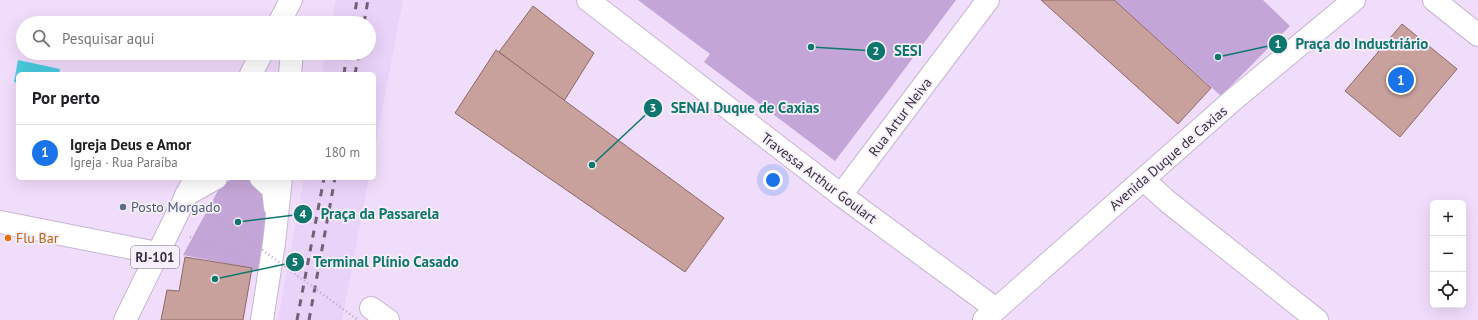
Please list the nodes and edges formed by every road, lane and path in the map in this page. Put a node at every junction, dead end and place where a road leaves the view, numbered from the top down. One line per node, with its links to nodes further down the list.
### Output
1 (291, 0): 7 (street)
2 (297, 0): 8 (street)
3 (588, 0): 19 (street, Travessa Arthur Goulart)
4 (988, 0): 19 (street, Rua Artur Neiva)
5 (1354, 0): 17 (street, Avenida Duque de Caxias)
6 (1434, 0): 9 (street)
7 (283, 16)
8 (296, 16)
9 (1478, 36)
10 (258, 60): 12 (street)
11 (291, 60): 13 (street)
12 (252, 72)
13 (290, 72)
14 (210, 180): 18 (street)
15 (263, 180): 22 (street)
16 (281, 180): 22 (street)
17 (1144, 180): 28 (street, Avenida Duque de Caxias); 32 (street)
18 (191, 186): 24 (street, RJ-101)
19 (841, 195): 28 (street, Travessa Arthur Goulart)
20 (250, 202): 26 (path)
21 (205, 208): 29 (path, bridge)
22 (277, 221): 27 (street)
23 (0, 222): 25 (street)
24 (169, 229): 25 (street, RJ-101); 26 (path)
25 (157, 253): 30 (street, RJ-101)
26 (238, 256): 27 (path)
27 (270, 269): 31 (street)
28 (990, 314)
29 (372, 316)
30 (125, 320)
31 (262, 320)
32 (1317, 320)

